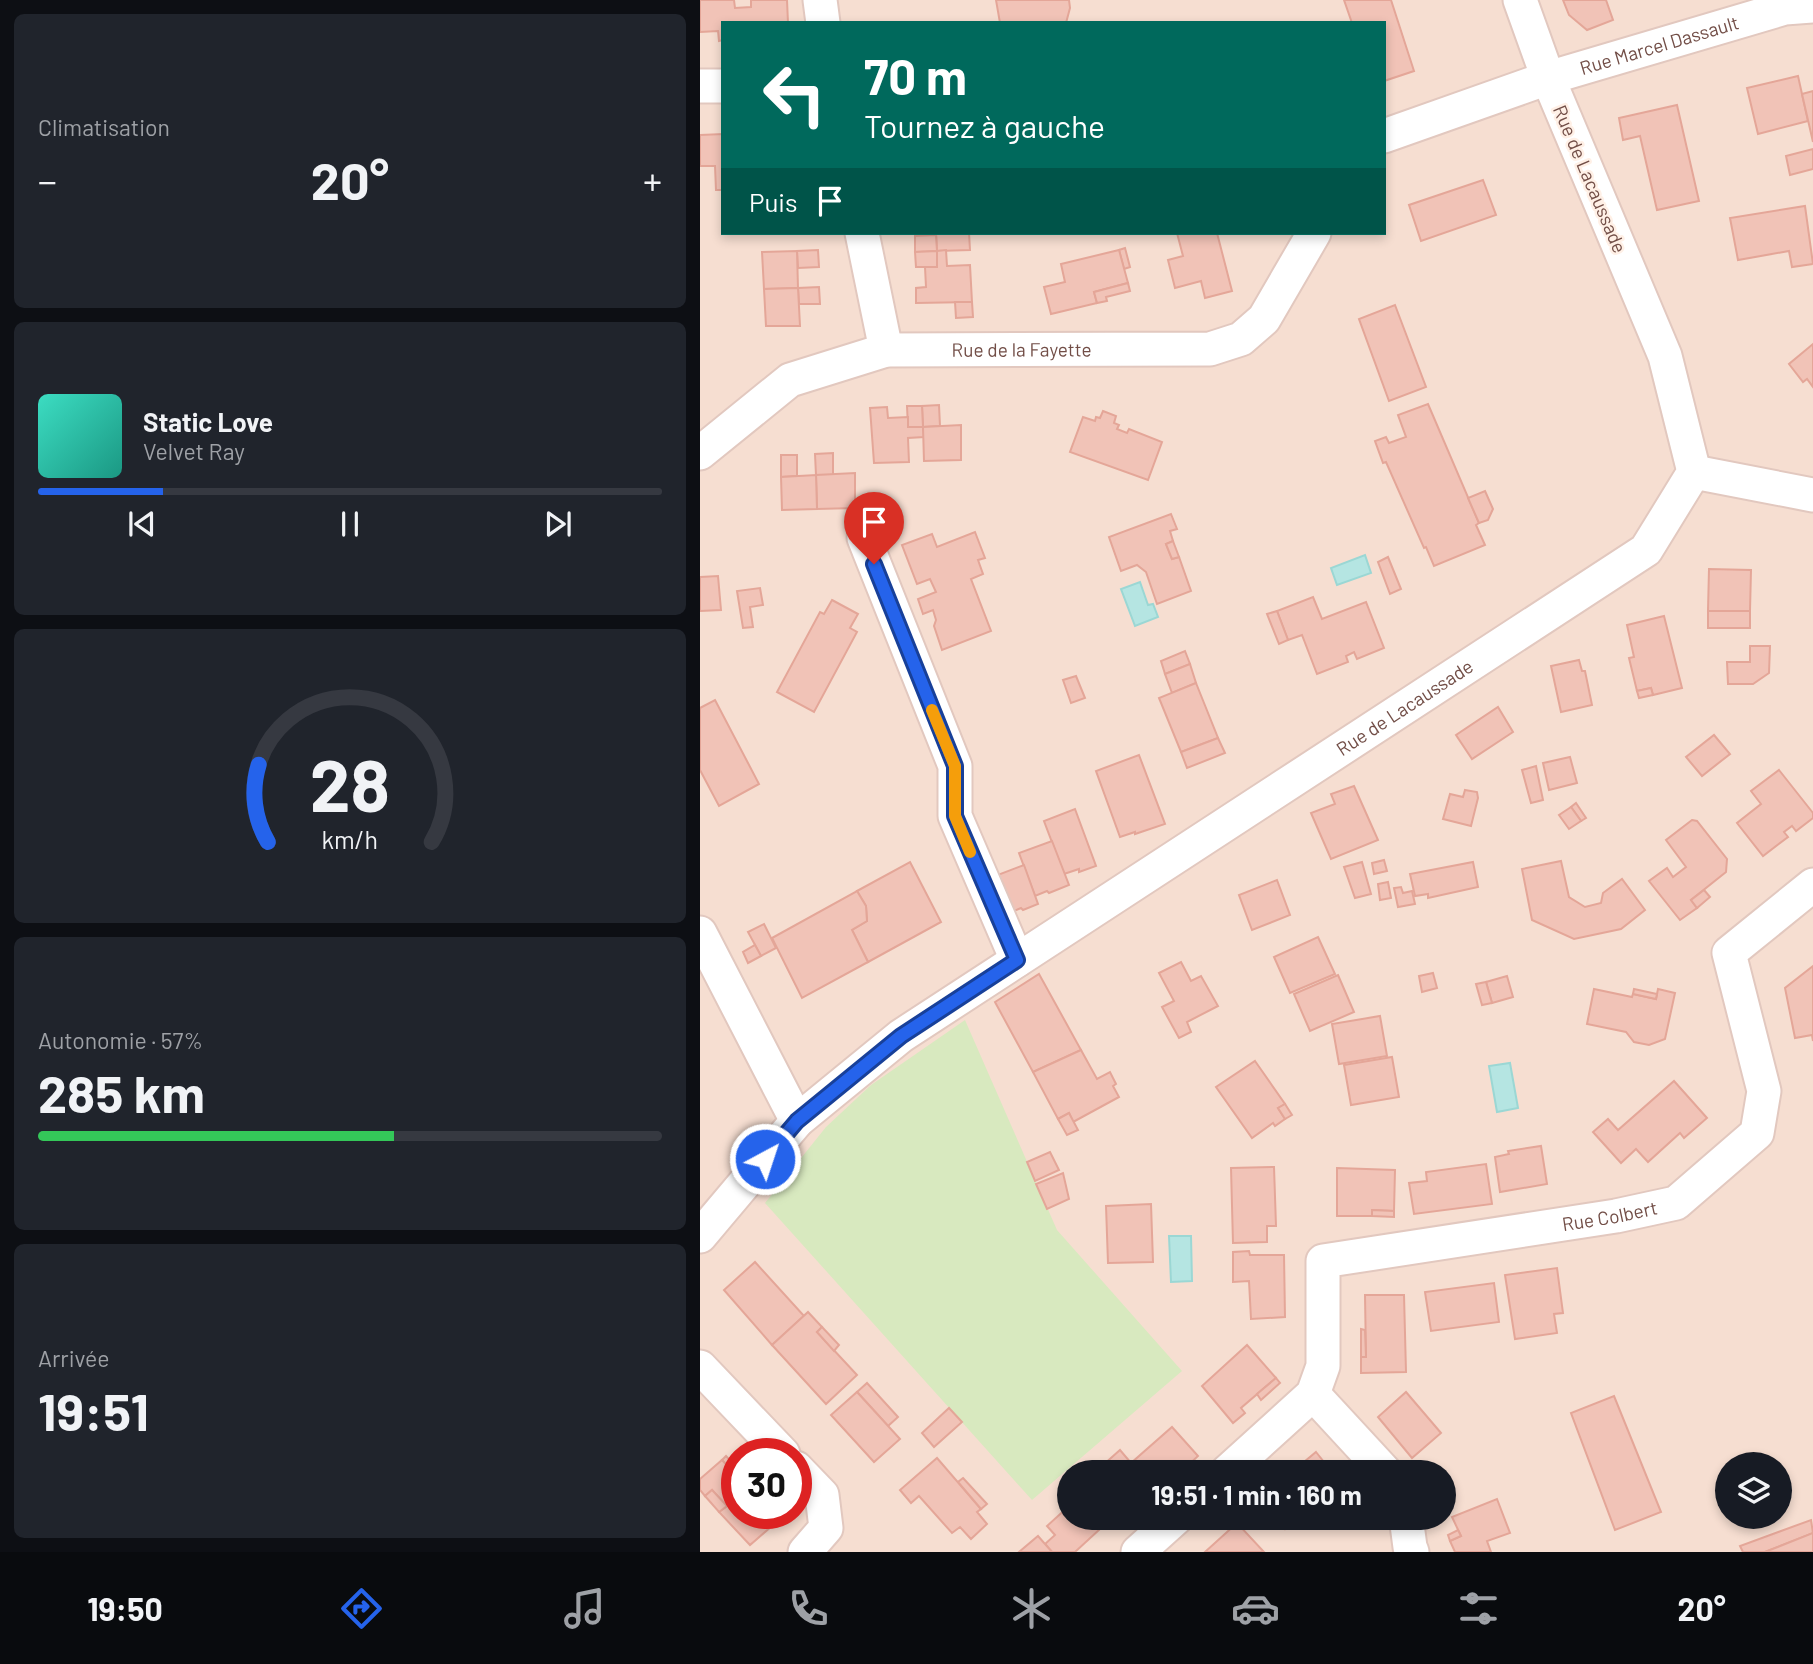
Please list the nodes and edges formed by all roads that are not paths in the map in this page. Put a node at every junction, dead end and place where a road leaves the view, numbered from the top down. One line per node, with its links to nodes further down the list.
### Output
1 (820, 0): 4 (street)
2 (1520, 0): 5 (street, Rue de Lacaussade)
3 (1813, 6): 5 (street, Rue Marcel Dassault)
4 (823, 21)
5 (1548, 78): 8 (street); 13 (street, Rue de Lacaussade)
6 (700, 86): 7 (street)
7 (721, 86)
8 (1386, 135)
9 (862, 235): 11 (street)
10 (1313, 235): 11 (street, Rue de la Fayette)
11 (886, 350): 12 (street, Rue de la Fayette)
12 (700, 453)
13 (1694, 472): 14 (street); 18 (street, Rue de Lacaussade)
14 (1813, 495)
15 (864, 538): 18 (street)
16 (1813, 885): 22 (street, Rue Colbert)
17 (700, 933): 19 (street)
18 (1017, 960): 19 (street, Rue de Lacaussade)
19 (797, 1121): 20 (street, Rue de Lacaussade)
20 (700, 1236)
21 (700, 1367): 23 (street)
22 (1313, 1394): 24 (street); 25 (street)
23 (768, 1438)
24 (1240, 1460)
25 (1374, 1460)
26 (812, 1485): 29 (street)
27 (1163, 1530): 30 (street)
28 (1408, 1530): 31 (street)
29 (805, 1552)
30 (1139, 1552)
31 (1412, 1552)

